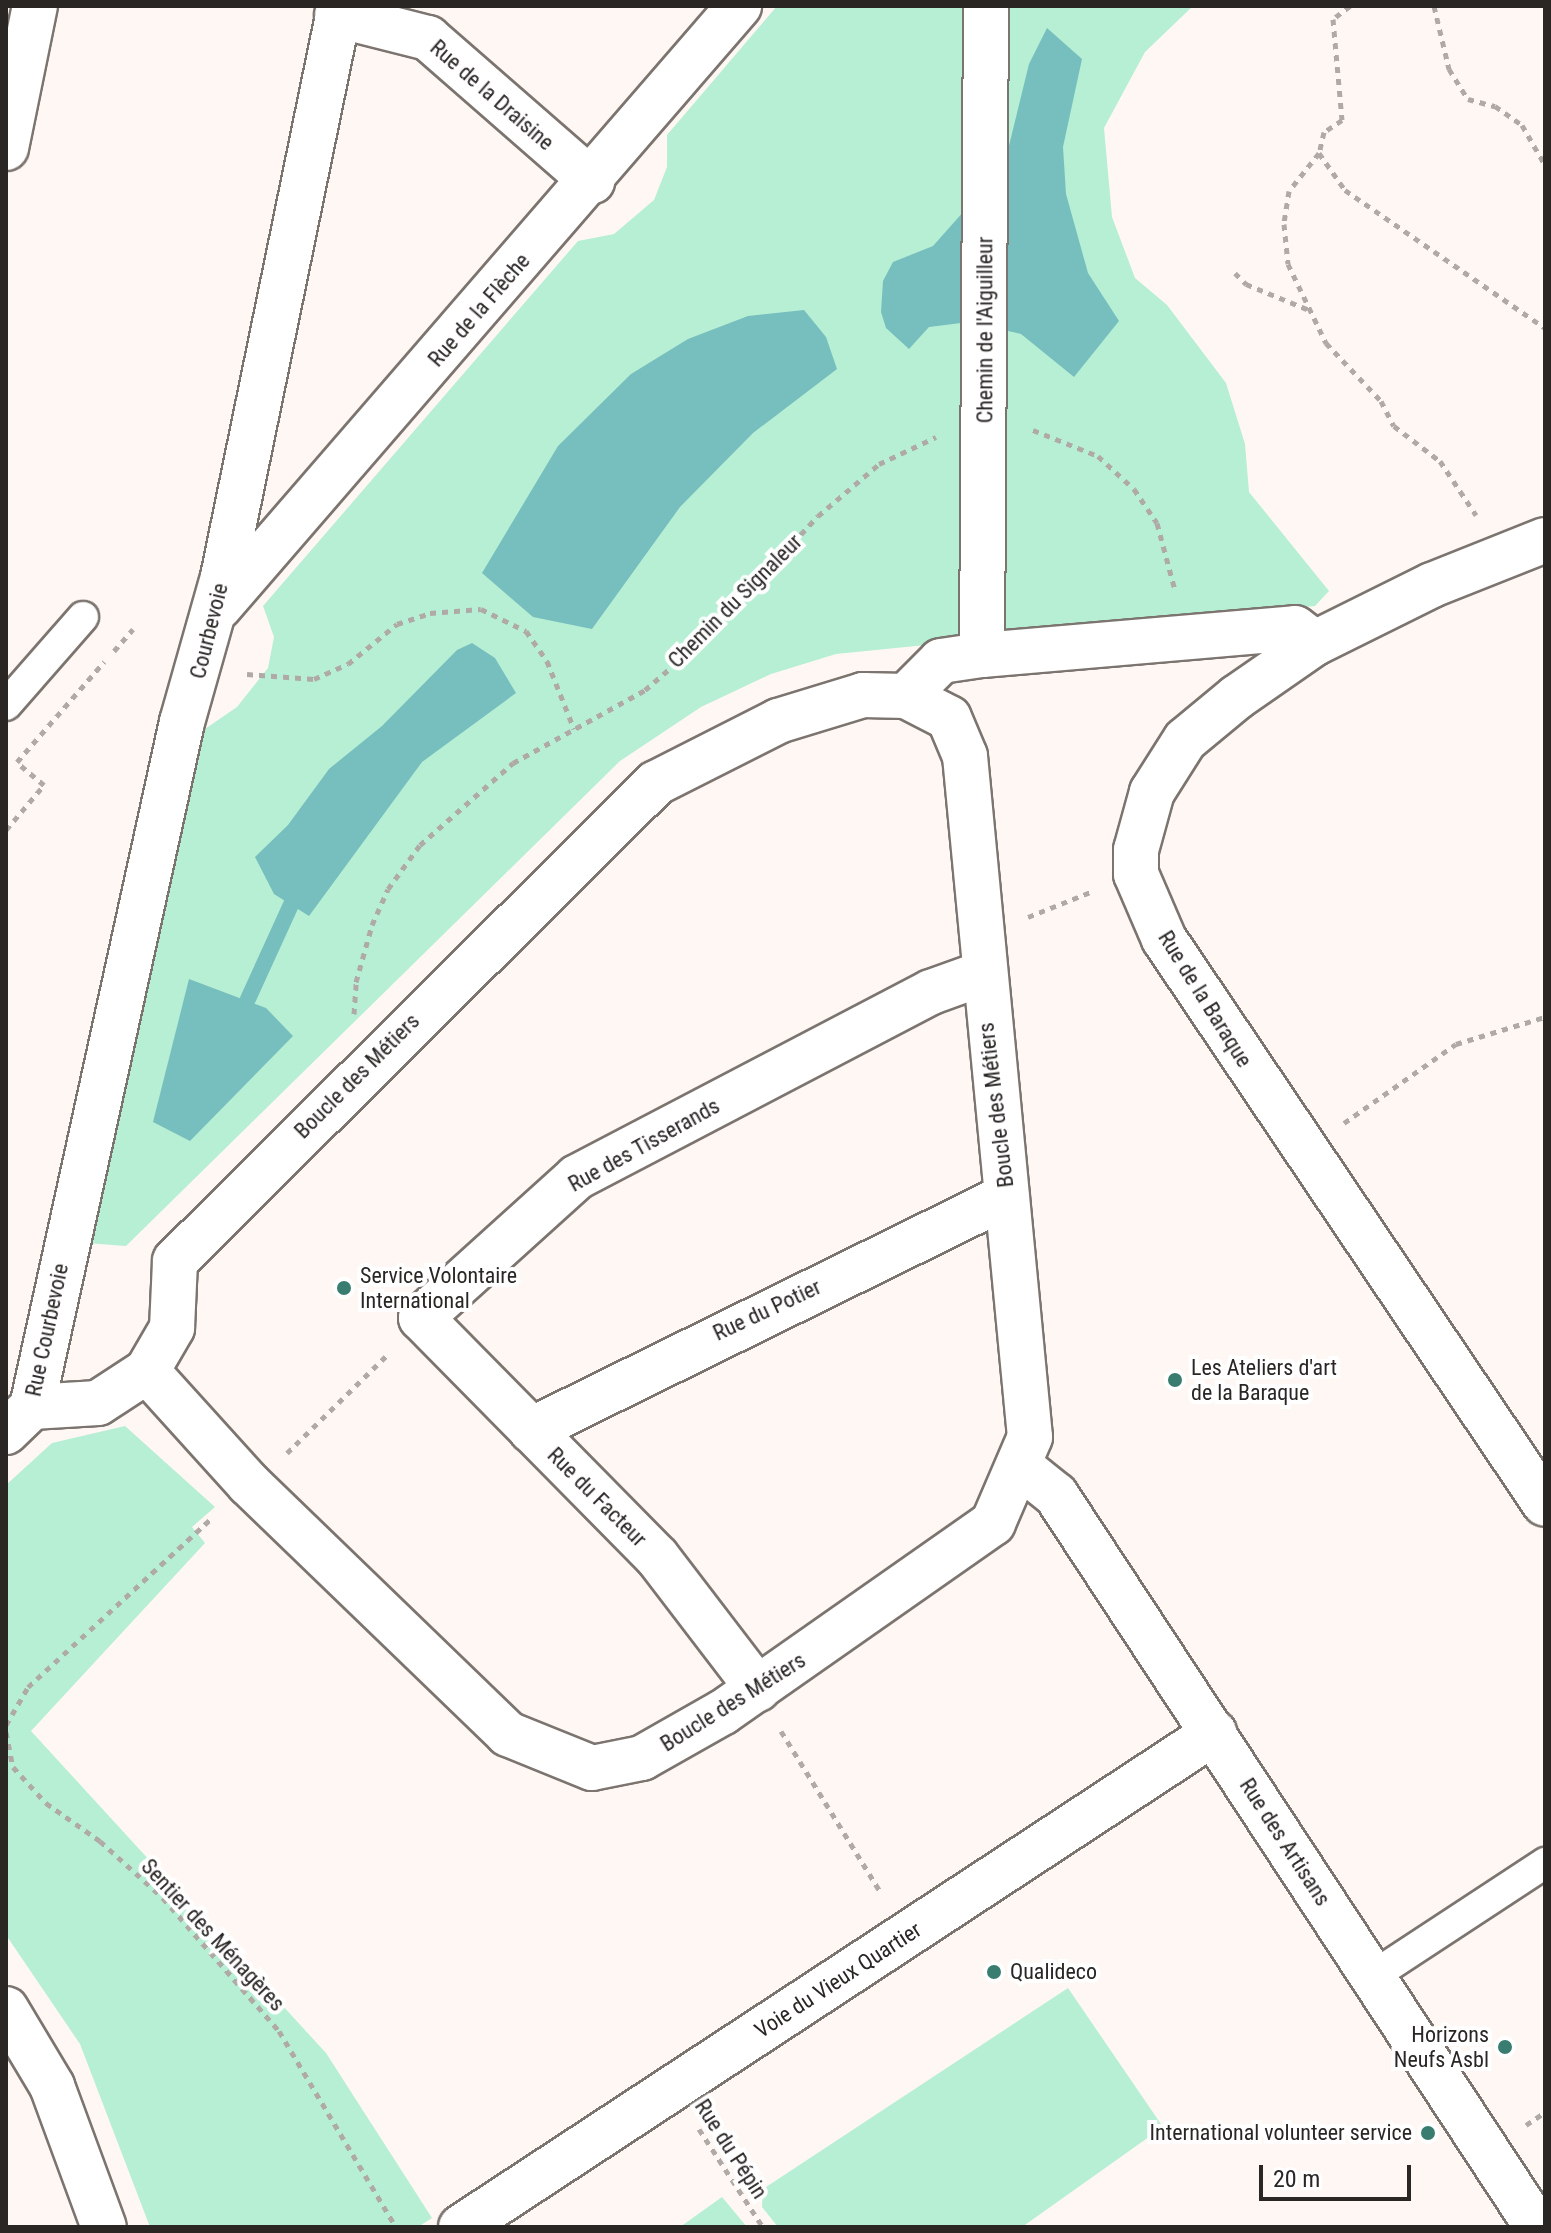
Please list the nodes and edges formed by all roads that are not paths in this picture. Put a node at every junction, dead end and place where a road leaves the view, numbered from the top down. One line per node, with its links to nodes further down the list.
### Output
1 (35, 6): 5 (street)
2 (739, 6): 6 (street, Rue de la Flèche)
3 (986, 6): 11 (street, Chemin de l'Aiguilleur)
4 (339, 11): 6 (street, Rue de la Draisine); 8 (street, Courbevoie)
5 (7, 127)
6 (592, 181): 8 (street, Rue de la Flèche)
7 (1545, 540): 10 (street)
8 (215, 612): 16 (street, Courbevoie)
9 (83, 617): 13 (lane)
10 (1315, 643): 11 (street); 22 (street, Rue de la Baraque)
11 (982, 655): 12 (street)
12 (906, 696): 14 (street, Boucle des Métiers); 18 (street, Boucle des Métiers)
13 (6, 705)
14 (979, 953): 15 (street, Boucle des Métiers); 17 (street, Rue des Tisserands)
15 (1007, 1196): 20 (street, Rue du Potier); 21 (street, Boucle des Métiers)
16 (63, 1253): 19 (street, Rue Courbevoie)
17 (421, 1318): 20 (street, Rue du Facteur)
18 (147, 1371): 19 (street, Boucle des Métiers); 23 (street, Boucle des Métiers)
19 (19, 1419)
20 (531, 1430): 23 (street, Rue du Facteur)
21 (1021, 1467): 23 (street, Boucle des Métiers); 24 (street, Rue des Artisans)
22 (1545, 1504)
23 (758, 1689)
24 (1214, 1733): 26 (street, Rue des Artisans); 30 (street, Voie du Vieux Quartier)
25 (1545, 1863): 26 (lane)
26 (1373, 1976): 31 (street, Rue des Artisans)
27 (6, 2009): 28 (street)
28 (20, 2052): 29 (street)
29 (104, 2227)
30 (461, 2227)
31 (1537, 2227)

